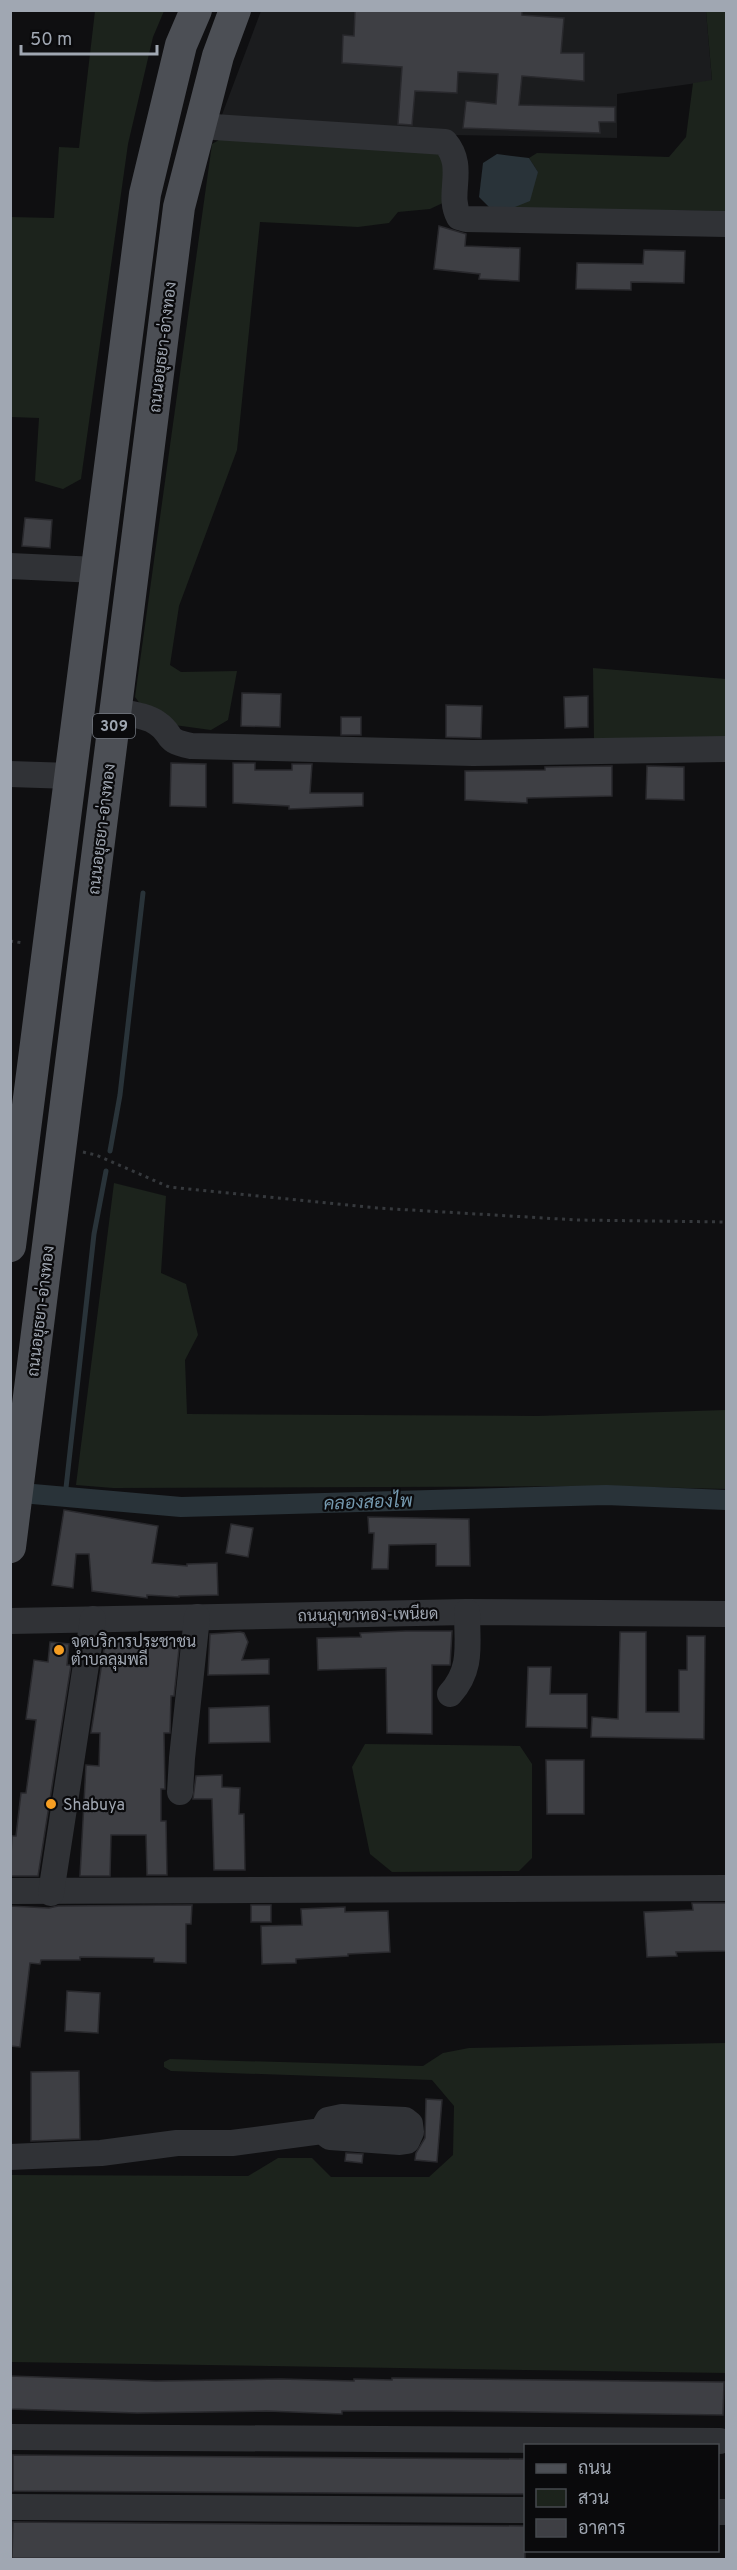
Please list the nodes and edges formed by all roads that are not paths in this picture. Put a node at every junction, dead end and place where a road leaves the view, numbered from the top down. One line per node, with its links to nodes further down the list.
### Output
1 (196, 10): 6 (main road, 309)
2 (235, 10): 3 (main road, ถนนอยุธยา-อ่างทอง / 309)
3 (199, 126): 4 (street); 7 (main road, ถนนอยุธยา-อ่างทอง / 309)
4 (726, 224)
5 (10, 566): 6 (street)
6 (97, 570): 10 (main road, 309)
7 (116, 711): 8 (street); 12 (main road, ถนนอยุธยา-อ่างทอง / 309)
8 (726, 749)
9 (10, 774): 10 (street)
10 (71, 776): 11 (main road, 309)
11 (59, 866): 12 (main road); 13 (main road, 309)
12 (96, 871): 14 (main road, ถนนอยุธยา-อ่างทอง / 309)
13 (10, 1246)
14 (10, 1547)
15 (467, 1612): 16 (street, ถนนภูเขาทอง-เพนียด); 17 (street, ถนนภูเขาทอง-เพนียด); 20 (street)
16 (726, 1614)
17 (197, 1617): 18 (street, ถนนภูเขาทอง-เพนียด); 21 (street)
18 (93, 1619): 19 (street, ถนนภูเขาทอง-เพนียด); 24 (street)
19 (10, 1621)
20 (450, 1694)
21 (180, 1792)
22 (726, 1888): 24 (street)
23 (10, 1891): 24 (street)
24 (51, 1893)
25 (322, 2131): 26 (street)
26 (10, 2157)
27 (10, 2437): 28 (street)
28 (720, 2441)
29 (10, 2507): 30 (street)
30 (524, 2510)

